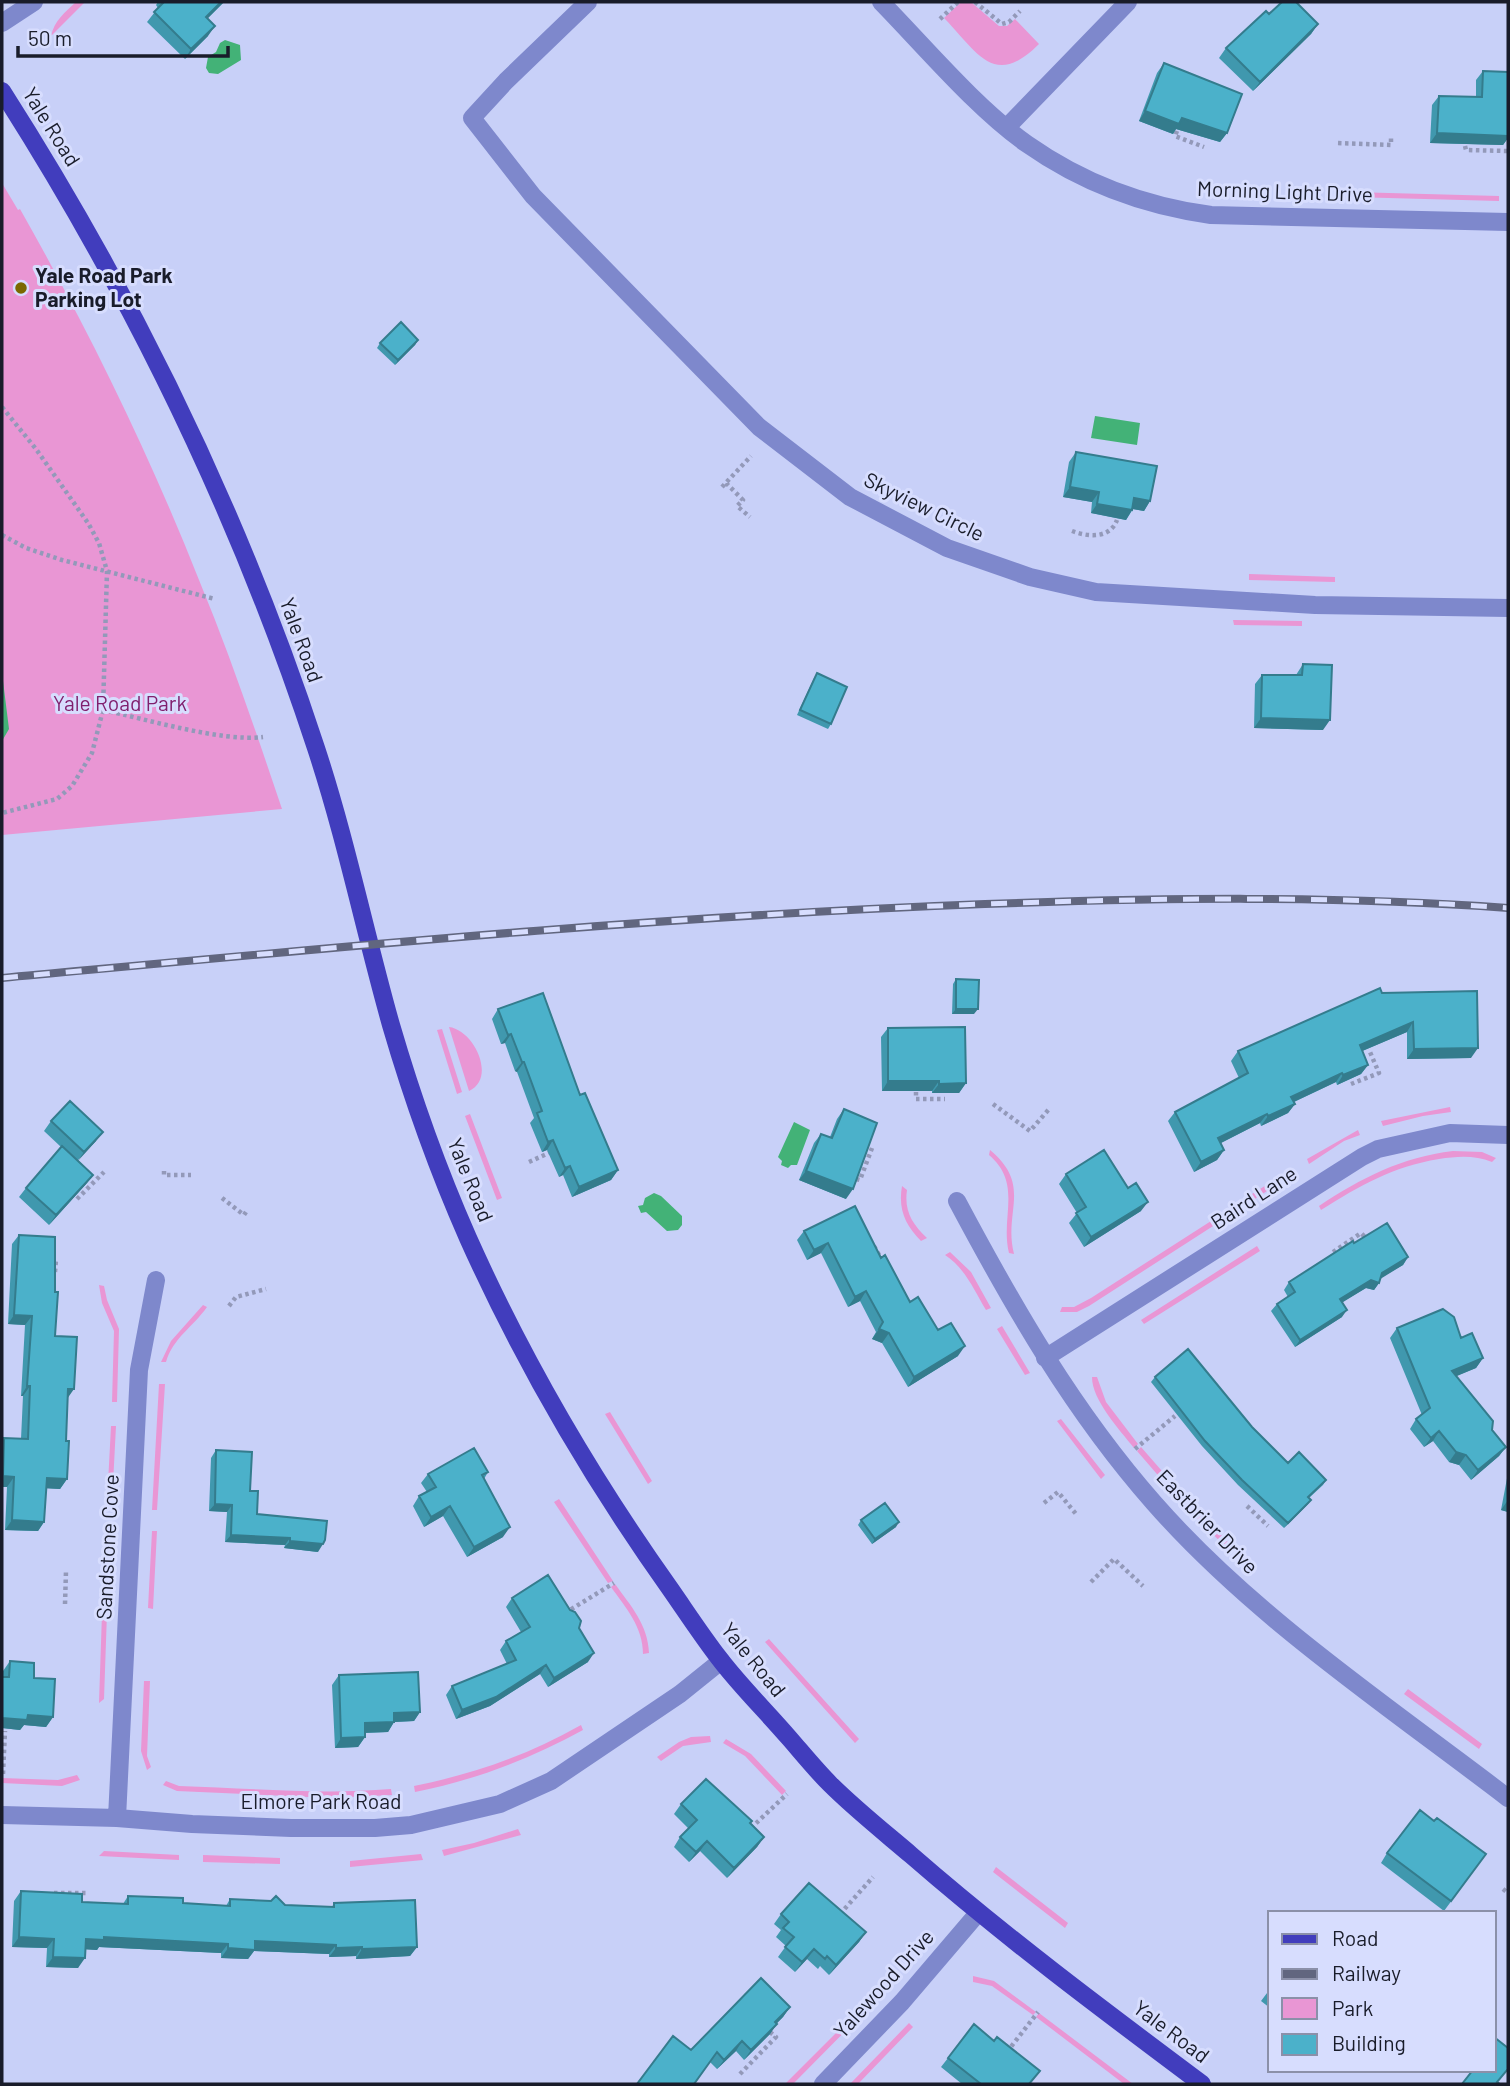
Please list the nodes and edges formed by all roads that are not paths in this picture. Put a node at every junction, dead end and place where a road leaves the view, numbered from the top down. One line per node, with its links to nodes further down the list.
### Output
1 (34, 2): 5 (street)
2 (587, 2): 9 (street, Skyview Circle)
3 (881, 2): 7 (street, Morning Light Drive)
4 (1128, 2): 7 (street)
5 (2, 23)
6 (2, 91): 14 (main road, Yale Road)
7 (1007, 127): 8 (street, Morning Light Drive)
8 (1508, 222)
9 (1508, 608)
10 (1508, 1135): 13 (street, Baird Lane)
11 (957, 1201): 13 (street, Eastbrier Drive)
12 (156, 1280): 17 (street, Sandstone Cove)
13 (1045, 1358): 15 (street, Eastbrier Drive)
14 (721, 1661): 17 (street, Elmore Park Road); 18 (main road, Yale Road)
15 (1508, 1798)
16 (2, 1815): 17 (street, Elmore Park Road)
17 (117, 1818)
18 (978, 1913): 19 (street, Yalewood Drive); 20 (main road, Yale Road)
19 (822, 2084)
20 (1202, 2084)

